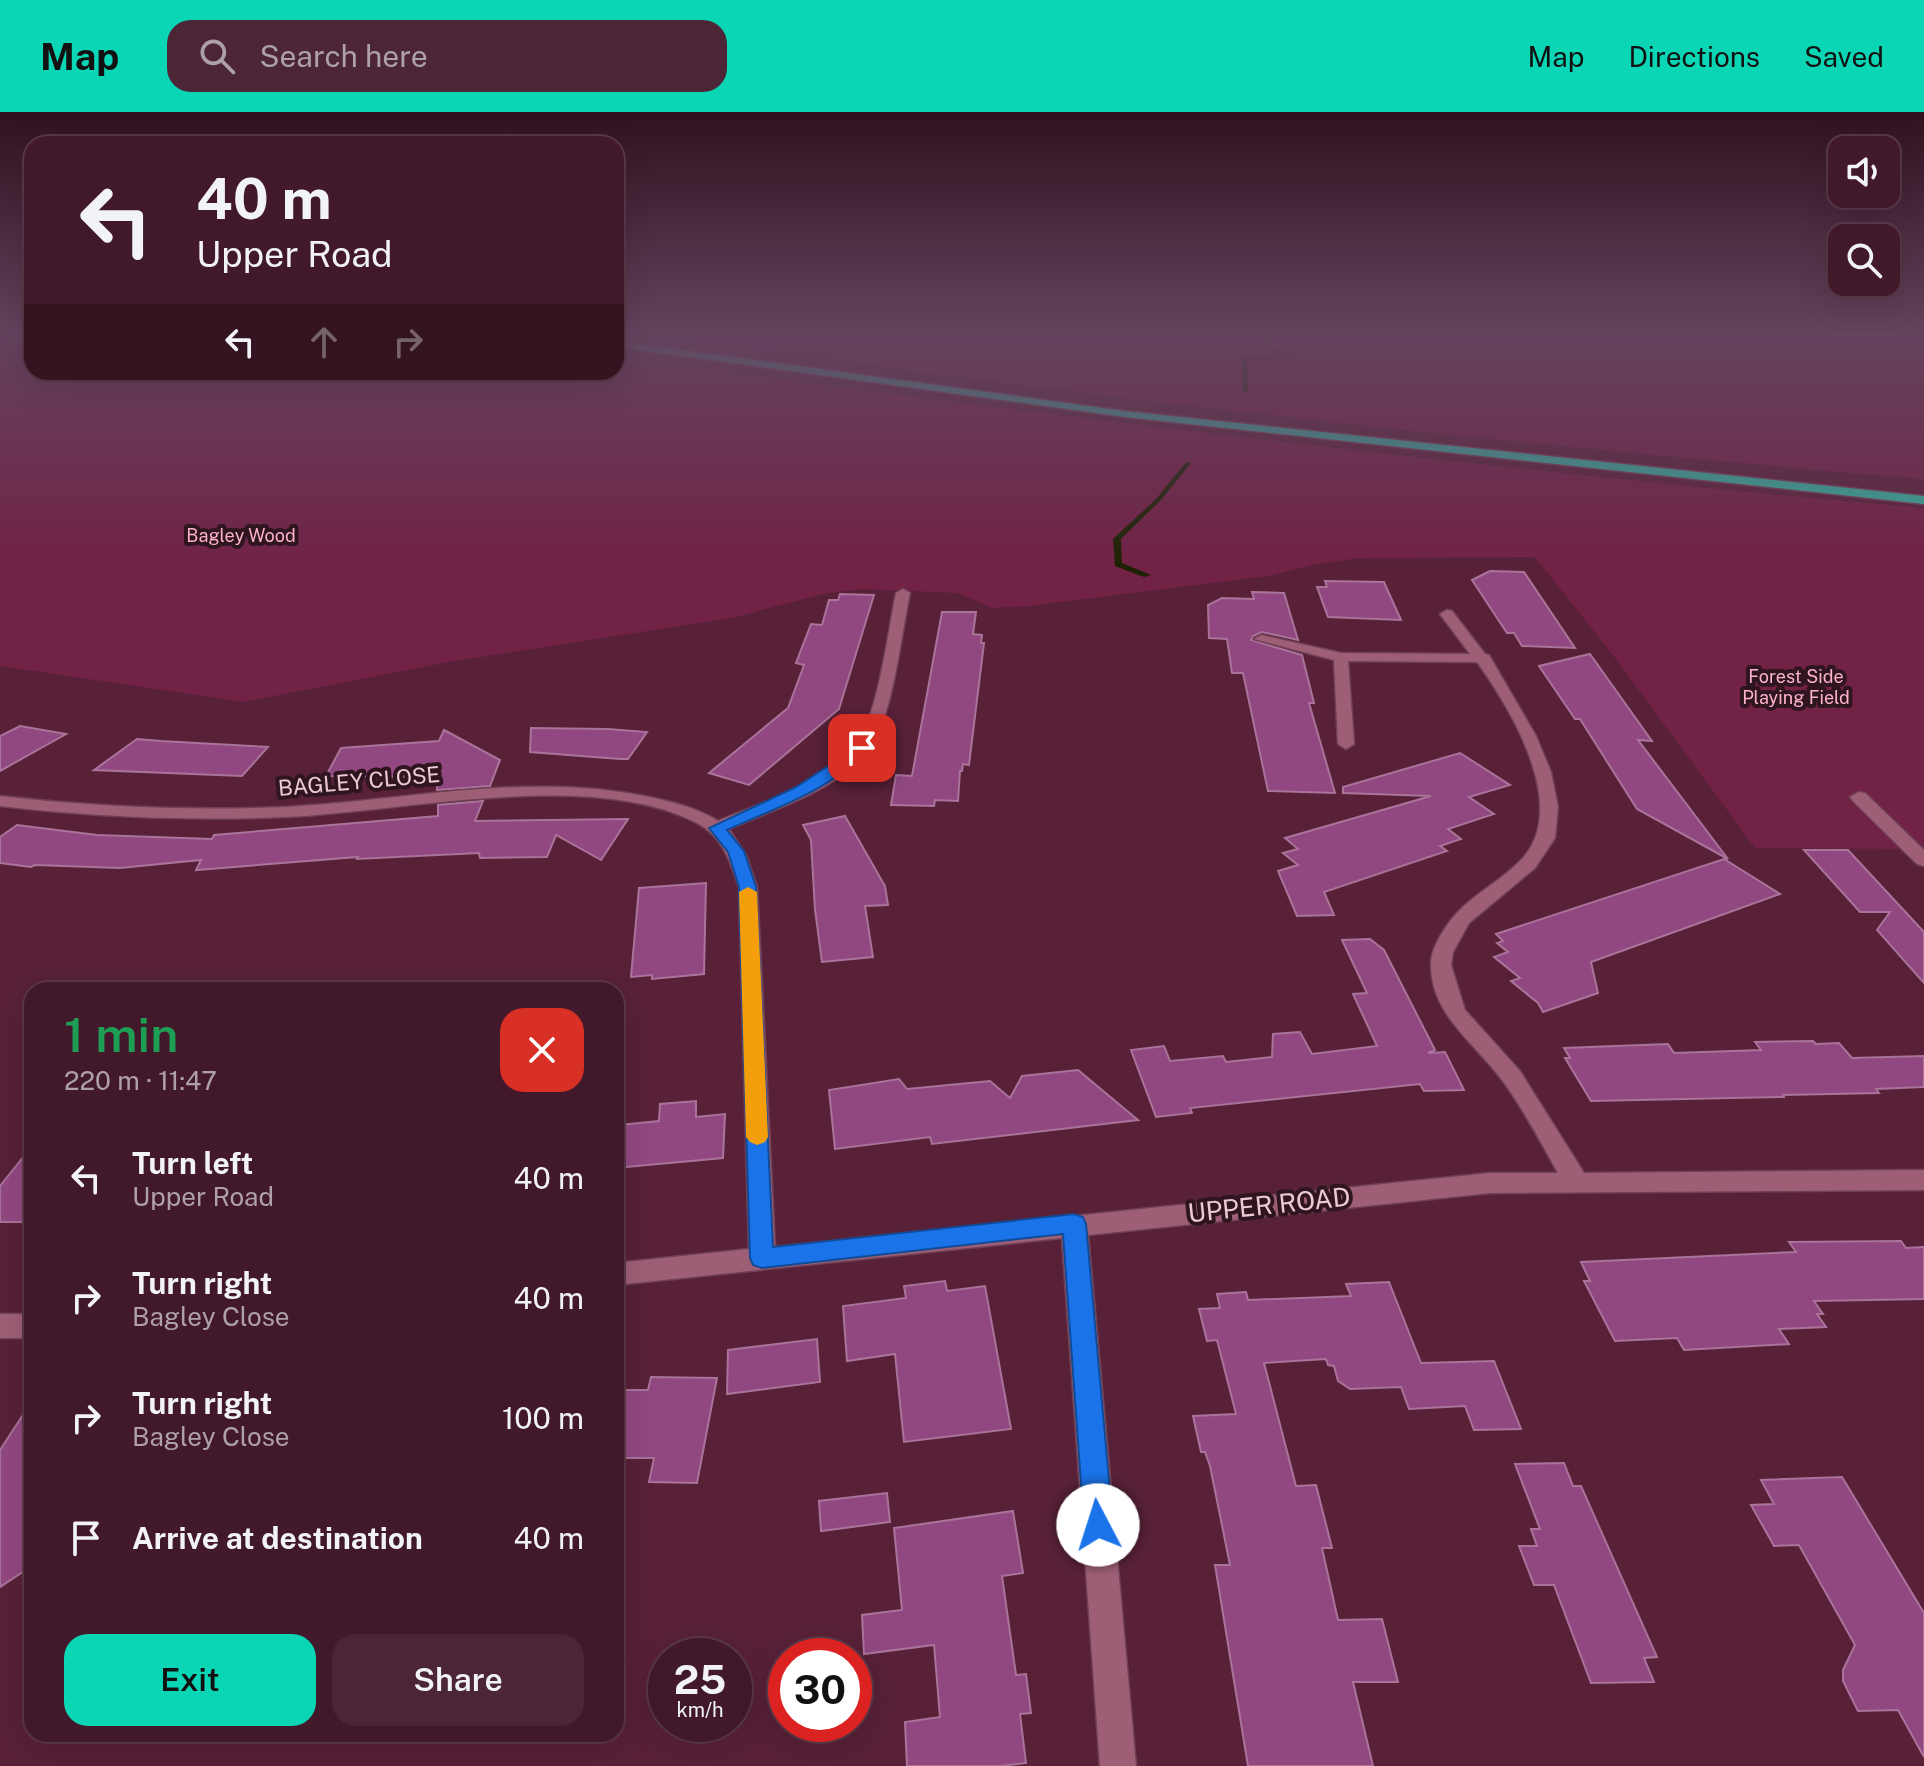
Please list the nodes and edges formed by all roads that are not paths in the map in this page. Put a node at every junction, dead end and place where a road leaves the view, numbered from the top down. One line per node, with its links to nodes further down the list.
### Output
1 (1111, 412): 4 (highway)
2 (1194, 412): 3 (highway)
3 (1924, 489)
4 (1924, 500)
5 (903, 593): 13 (street)
6 (1447, 614): 9 (street)
7 (1261, 639): 8 (street)
8 (1341, 657): 9 (street); 10 (street)
9 (1484, 658): 16 (street)
10 (1346, 744)
11 (1859, 797): 14 (street)
12 (0, 801): 13 (street, BAGLEY CLOSE)
13 (717, 828): 18 (street)
14 (1924, 860)
15 (1924, 1180): 16 (street, UPPER ROAD)
16 (1576, 1181): 17 (street, UPPER ROAD)
17 (1074, 1224): 18 (street, UPPER ROAD); 22 (street)
18 (762, 1258): 19 (street, UPPER ROAD)
19 (624, 1273)
20 (0, 1326): 21 (street)
21 (24, 1326)
22 (1118, 1766)

